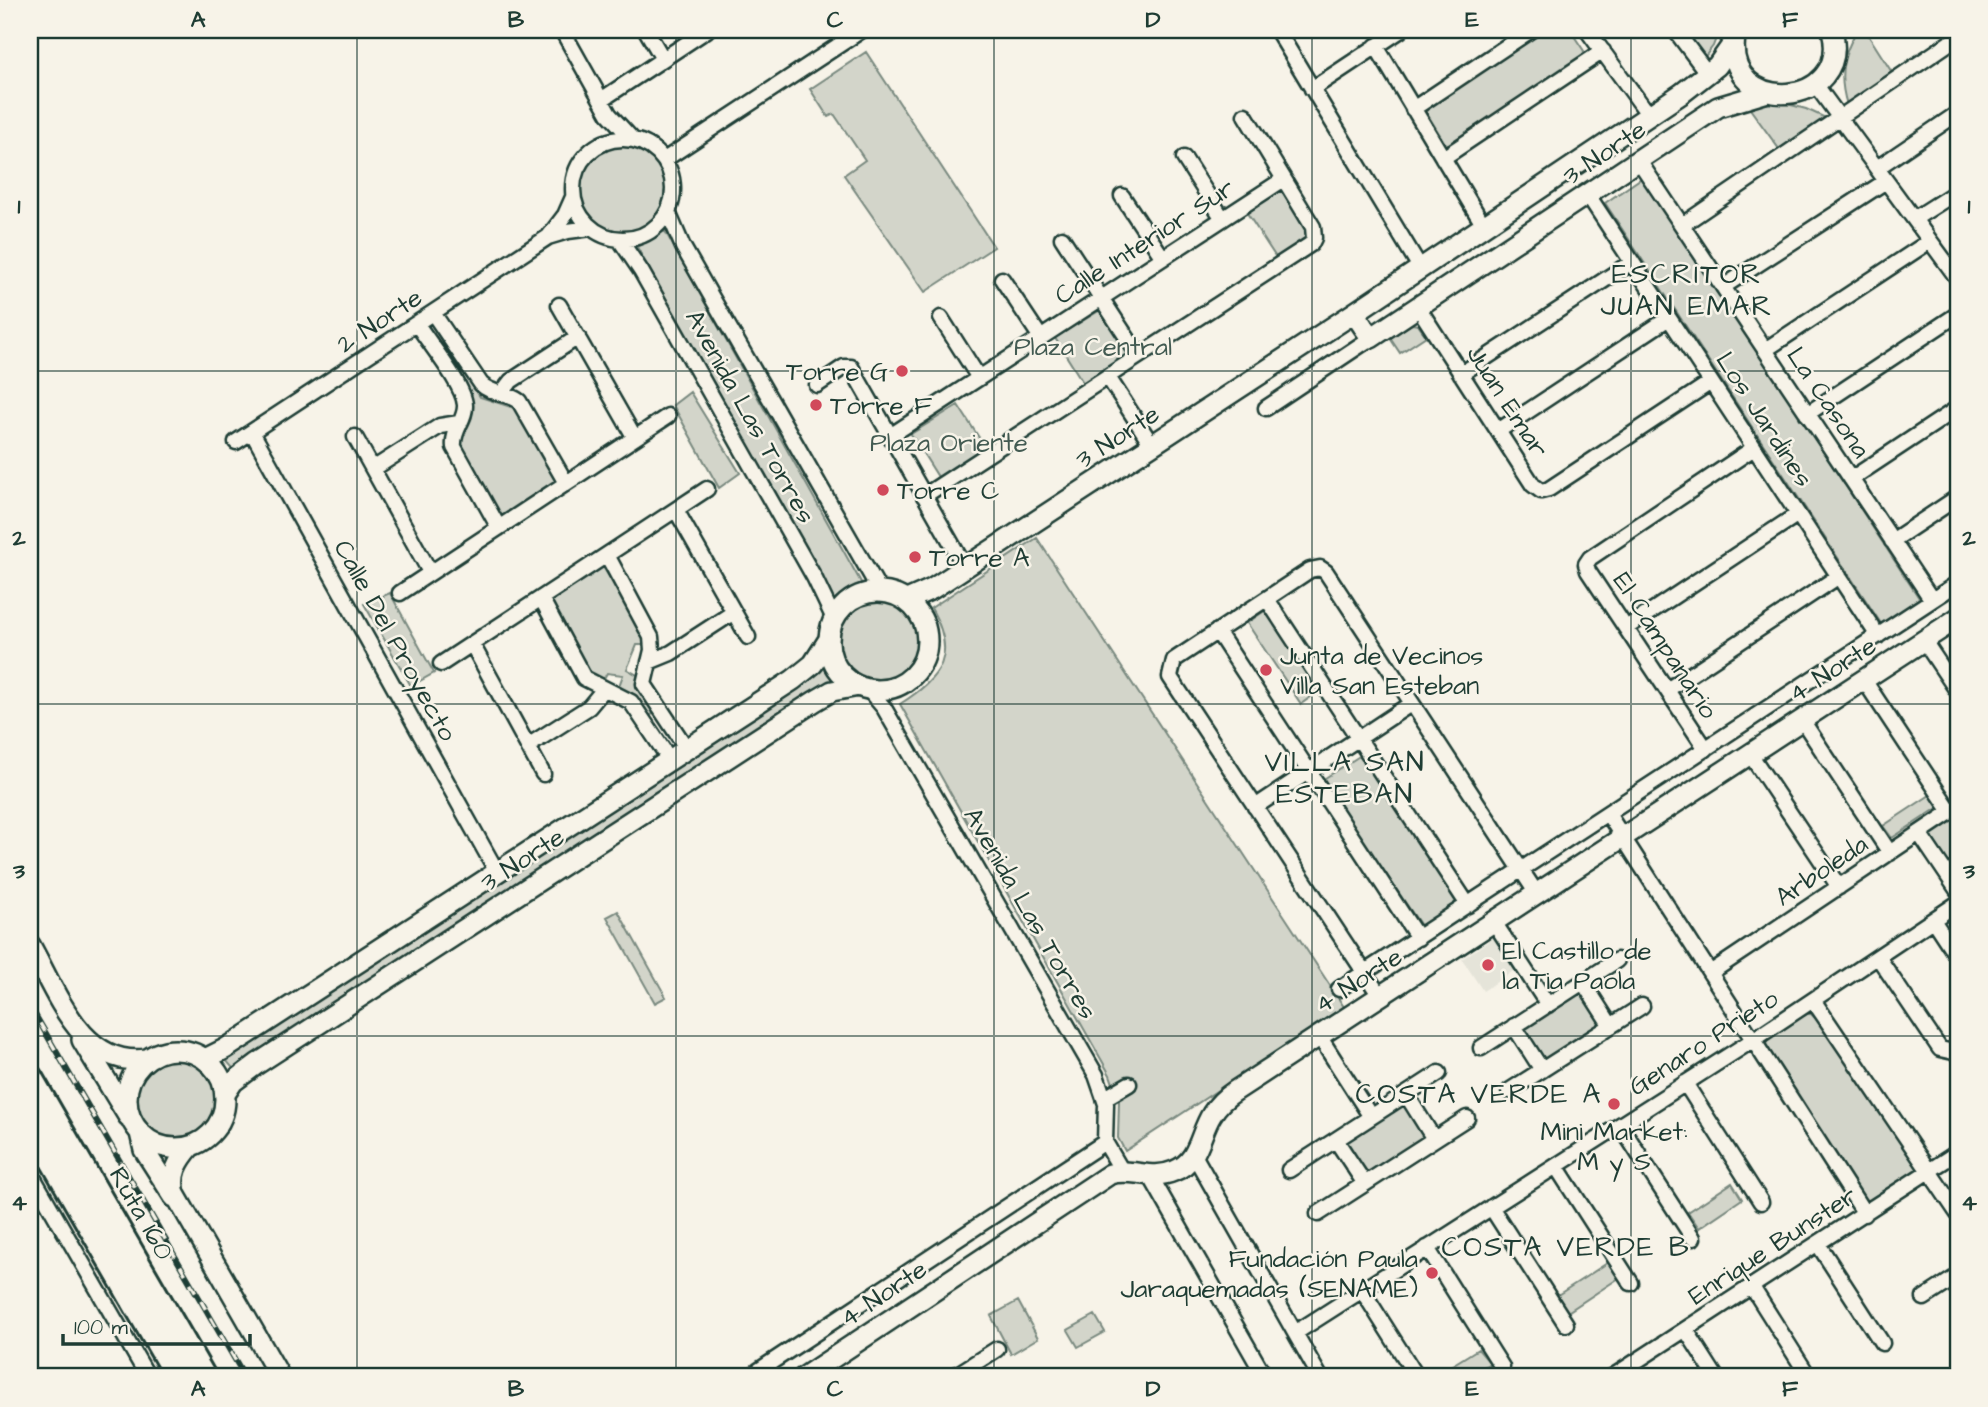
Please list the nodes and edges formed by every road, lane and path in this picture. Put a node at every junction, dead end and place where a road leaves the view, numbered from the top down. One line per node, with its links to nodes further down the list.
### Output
1 (562, 30): 20 (street)
2 (646, 30): 15 (street)
3 (707, 30): 15 (street)
4 (862, 30): 31 (street)
5 (1277, 30): 18 (street)
6 (1401, 30): 13 (street)
7 (1531, 30): 21 (street)
8 (1587, 30): 14 (street)
9 (1675, 30): 16 (street)
10 (1837, 34): 17 (street)
11 (1735, 36): 16 (street, 3 Norte); 19 (street)
12 (1958, 37): 26 (street)
13 (1376, 46): 18 (street); 21 (street)
14 (1603, 51): 25 (street); 30 (street)
15 (663, 59): 20 (street)
16 (1708, 74): 25 (street, 3 Norte)
17 (1815, 84): 19 (street, 3 Norte); 26 (street)
18 (1312, 89): 52 (street)
19 (1768, 92): 32 (street, 3 Norte)
20 (601, 100): 22 (street)
21 (1413, 109): 30 (street)
22 (609, 114): 27 (street); 28 (street)
23 (1958, 114): 33 (street)
24 (1245, 115): 34 (street)
25 (1649, 115): 44 (street, 3 Norte)
26 (1840, 118): 33 (street); 43 (street)
27 (633, 140): 28 (street); 31 (street)
28 (606, 142): 39 (street)
29 (1184, 158): 41 (street)
30 (1443, 158): 44 (street)
31 (664, 160): 40 (street)
32 (1639, 160): 37 (street, 3 Norte); 43 (street, La Casona)
33 (1877, 168): 35 (street)
34 (1284, 179): 41 (street, Calle Interior Sur); 69 (street)
35 (1886, 181): 42 (street); 55 (street)
36 (1958, 191): 42 (street)
37 (1588, 195): 51 (street, Los Jardines); 58 (street, 3 Norte)
38 (1122, 196): 50 (street)
39 (573, 197): 45 (street); 46 (street, 2 Norte)
40 (668, 212): 48 (street); 104 (street, Avenida Las Torres)
41 (1223, 219): 50 (street, Calle Interior Sur)
42 (1914, 219): 49 (street)
43 (1682, 225): 55 (street, La Casona)
44 (1484, 226): 52 (street, 3 Norte)
45 (591, 228): 46 (street, 2 Norte); 48 (street)
46 (548, 237): 59 (street, 2 Norte)
47 (1062, 239): 56 (street)
48 (620, 240): 112 (street, Avenida Las Torres)
49 (1930, 241): 53 (street); 68 (street)
50 (1163, 258): 56 (street, Calle Interior Sur)
51 (1632, 262): 63 (street, Los Jardines); 70 (street)
52 (1421, 269): 60 (street, 3 Norte)
53 (1956, 273)
54 (1002, 279): 66 (street)
55 (1723, 287): 68 (street, La Casona)
56 (1101, 298): 66 (street, Calle Interior Sur); 69 (street)
57 (559, 305): 65 (street)
58 (1418, 307): 67 (street, 3 Norte); 70 (street, Juan Emar)
59 (433, 313): 64 (street, 2 Norte); 75 (street)
60 (1354, 313): 67 (street); 87 (street, 3 Norte)
61 (1958, 314): 78 (street)
62 (941, 317): 72 (street)
63 (1669, 318): 73 (street, Los Jardines); 81 (street)
64 (417, 324): 80 (street); 82 (street, 2 Norte)
65 (578, 337): 75 (street); 85 (street)
66 (1041, 338): 72 (street, Calle Interior Sur)
67 (1371, 338): 76 (street, 3 Norte)
68 (1765, 350): 78 (street, La Casona)
69 (1139, 356): 71 (street)
70 (1461, 374): 81 (street, Juan Emar)
71 (1108, 377): 87 (street); 93 (street)
72 (979, 378): 83 (street, Calle Interior Sur)
73 (1711, 382): 81 (street, Juan Emar); 88 (street, Los Jardines)
74 (817, 385): 83 (street)
75 (501, 394): 91 (street)
76 (1266, 408)
77 (1958, 408): 90 (street)
78 (1807, 414): 90 (street, La Casona)
79 (668, 416): 85 (street)
80 (459, 423): 89 (street); 97 (street)
81 (1498, 430)
82 (252, 432): 86 (street, 2 Norte); 143 (street, Calle Del Proyecto)
83 (890, 436): 93 (street)
84 (355, 437): 89 (street)
85 (635, 438): 91 (street)
86 (236, 442)
87 (1152, 445): 100 (street, 3 Norte)
88 (1754, 448): 96 (street, Los Jardines); 113 (street, El Campanario)
89 (373, 469): 101 (street)
90 (1851, 480): 98 (street, La Casona)
91 (566, 483): 97 (street)
92 (707, 489): 95 (street)
93 (924, 496): 100 (street)
94 (1958, 497): 98 (street)
95 (676, 510): 99 (street); 110 (street)
96 (1798, 514): 102 (street, Los Jardines); 113 (street)
97 (499, 528): 101 (street)
98 (1892, 541): 109 (street, La Casona)
99 (607, 555): 106 (street); 120 (street)
100 (965, 567): 108 (street, 3 Norte)
101 (430, 572): 105 (street)
102 (1839, 576): 115 (street, Los Jardines); 125 (street)
103 (1958, 583): 109 (street, 4 Norte)
104 (880, 591): 108 (street); 112 (street)
105 (400, 593)
106 (541, 598): 119 (street); 124 (street)
107 (1267, 598): 114 (street); 127 (street); 129 (street)
108 (907, 600): 123 (street)
109 (1932, 600): 115 (street, 4 Norte)
110 (734, 612): 116 (street); 120 (street)
111 (1958, 618): 118 (street, 4 Norte)
112 (834, 619): 117 (street)
113 (1626, 628): 125 (street, El Campanario)
114 (1217, 631): 134 (street); 136 (street)
115 (1878, 635): 131 (street, 4 Norte)
116 (748, 637)
117 (829, 639): 123 (street); 133 (street, 3 Norte)
118 (1924, 641): 122 (street, 4 Norte); 126 (street)
119 (472, 644): 121 (street); 130 (street)
120 (649, 662): 133 (street)
121 (441, 664)
122 (1864, 680): 128 (street, 4 Norte); 137 (street)
123 (863, 688): 179 (street, 3 Norte); 181 (street, Avenida Las Torres)
124 (604, 689): 130 (street); 133 (street)
125 (1667, 690): 131 (street, El Campanario)
126 (1958, 692)
127 (1412, 703): 129 (street); 142 (street)
128 (1802, 720): 132 (street, 4 Norte); 141 (street)
129 (1359, 738): 134 (street); 148 (street)
130 (528, 747): 135 (street)
131 (1706, 749): 138 (street, 4 Norte)
132 (1750, 754): 140 (street, 4 Norte); 144 (street)
133 (678, 755): 143 (street, 3 Norte)
134 (1309, 771): 136 (street); 151 (street)
135 (543, 774)
136 (1255, 807): 156 (street)
137 (1955, 809): 139 (street, Arboleda)
138 (1608, 814): 140 (street); 142 (street, 4 Norte)
139 (1919, 833): 141 (street, Arboleda); 145 (street)
140 (1623, 838): 146 (street, 4 Norte); 157 (street)
141 (1890, 853): 144 (street, Arboleda)
142 (1522, 870): 146 (street); 148 (street, 4 Norte)
143 (497, 872): 172 (street, 3 Norte)
144 (1839, 887): 157 (street, Arboleda)
145 (1958, 891)
146 (1537, 894): 150 (street, 4 Norte)
147 (1958, 903): 149 (street, Genaro Prieto)
148 (1468, 905): 151 (street, 4 Norte)
149 (1933, 920): 153 (street, Genaro Prieto); 154 (street)
150 (1494, 922): 160 (street, 4 Norte); 162 (street)
151 (1419, 937): 156 (street, 4 Norte)
152 (30, 945): 166 (street)
153 (1878, 957): 161 (street, Genaro Prieto); 170 (street)
154 (1958, 958)
155 (1617, 960): 158 (street)
156 (1365, 973): 159 (street, 4 Norte); 160 (street)
157 (1710, 973): 168 (street)
158 (1583, 982): 162 (street); 165 (street)
159 (1339, 989)
160 (1380, 996): 167 (street, 4 Norte)
161 (1813, 1000): 168 (street, Genaro Prieto); 196 (street)
162 (1548, 1005): 164 (street)
163 (1642, 1006): 165 (street)
164 (1514, 1026): 169 (street); 173 (street)
165 (1611, 1026): 173 (street)
166 (78, 1029): 171 (street); 186 (street)
167 (1320, 1036): 182 (street); 192 (street, 4 Norte)
168 (1753, 1040): 176 (street, Genaro Prieto); 204 (street)
169 (1481, 1048)
170 (1954, 1053)
171 (147, 1059): 172 (street); 186 (street)
172 (205, 1059): 179 (street)
173 (1542, 1070): 178 (street)
174 (1439, 1073): 180 (street)
175 (30, 1078): 223 (highway, Ruta 160)
176 (1685, 1083): 185 (street, Genaro Prieto); 201 (street)
177 (1129, 1084): 181 (street)
178 (1509, 1091)
179 (225, 1094): 190 (street, 3 Norte)
180 (1406, 1094): 182 (street); 187 (street)
181 (1105, 1098): 189 (street, Avenida Las Torres)
182 (1371, 1117): 188 (street)
183 (1467, 1118): 187 (street)
184 (30, 1121): 222 (highway, Ruta 160)
185 (1620, 1125): 193 (street, Genaro Prieto); 206 (street)
186 (135, 1126): 190 (street); 200 (street)
187 (1434, 1139): 199 (street)
188 (1336, 1140): 194 (street); 199 (street)
189 (1105, 1142): 195 (street); 225 (street, 4 Norte)
190 (191, 1146): 200 (street)
191 (1958, 1152): 196 (street, Enrique Bunster)
192 (1194, 1154): 198 (street); 216 (street)
193 (1556, 1166): 202 (street, Genaro Prieto); 210 (street)
194 (1289, 1170)
195 (1122, 1171): 198 (street); 226 (street, 4 Norte)
196 (1930, 1171): 204 (street, Enrique Bunster); 205 (street)
197 (30, 1172): 221 (street)
198 (1151, 1177): 228 (street)
199 (1365, 1184): 203 (street)
200 (178, 1201): 224 (street)
201 (1760, 1202)
202 (1491, 1207): 208 (street, Genaro Prieto); 214 (street)
203 (1318, 1214)
204 (1865, 1214): 207 (street, Enrique Bunster)
205 (1958, 1214)
206 (1693, 1238)
207 (1818, 1244): 211 (street, Enrique Bunster); 217 (street)
208 (1427, 1248): 212 (street, Genaro Prieto); 219 (street)
209 (1958, 1276): 213 (street)
210 (1632, 1283)
211 (1752, 1287): 215 (street, Enrique Bunster); 232 (street)
212 (1362, 1290): 216 (street, Genaro Prieto); 230 (street)
213 (1924, 1298)
214 (1566, 1324)
215 (1686, 1329): 220 (street, Enrique Bunster); 231 (street)
216 (1295, 1333): 229 (street)
217 (1882, 1343)
218 (997, 1349): 227 (street)
219 (1502, 1367)
220 (1618, 1376)
221 (148, 1377)
222 (178, 1377)
223 (203, 1377)
224 (280, 1377)
225 (757, 1377)
226 (804, 1377)
227 (953, 1377)
228 (1265, 1377)
229 (1320, 1377)
230 (1417, 1377)
231 (1716, 1377)
232 (1809, 1377)

